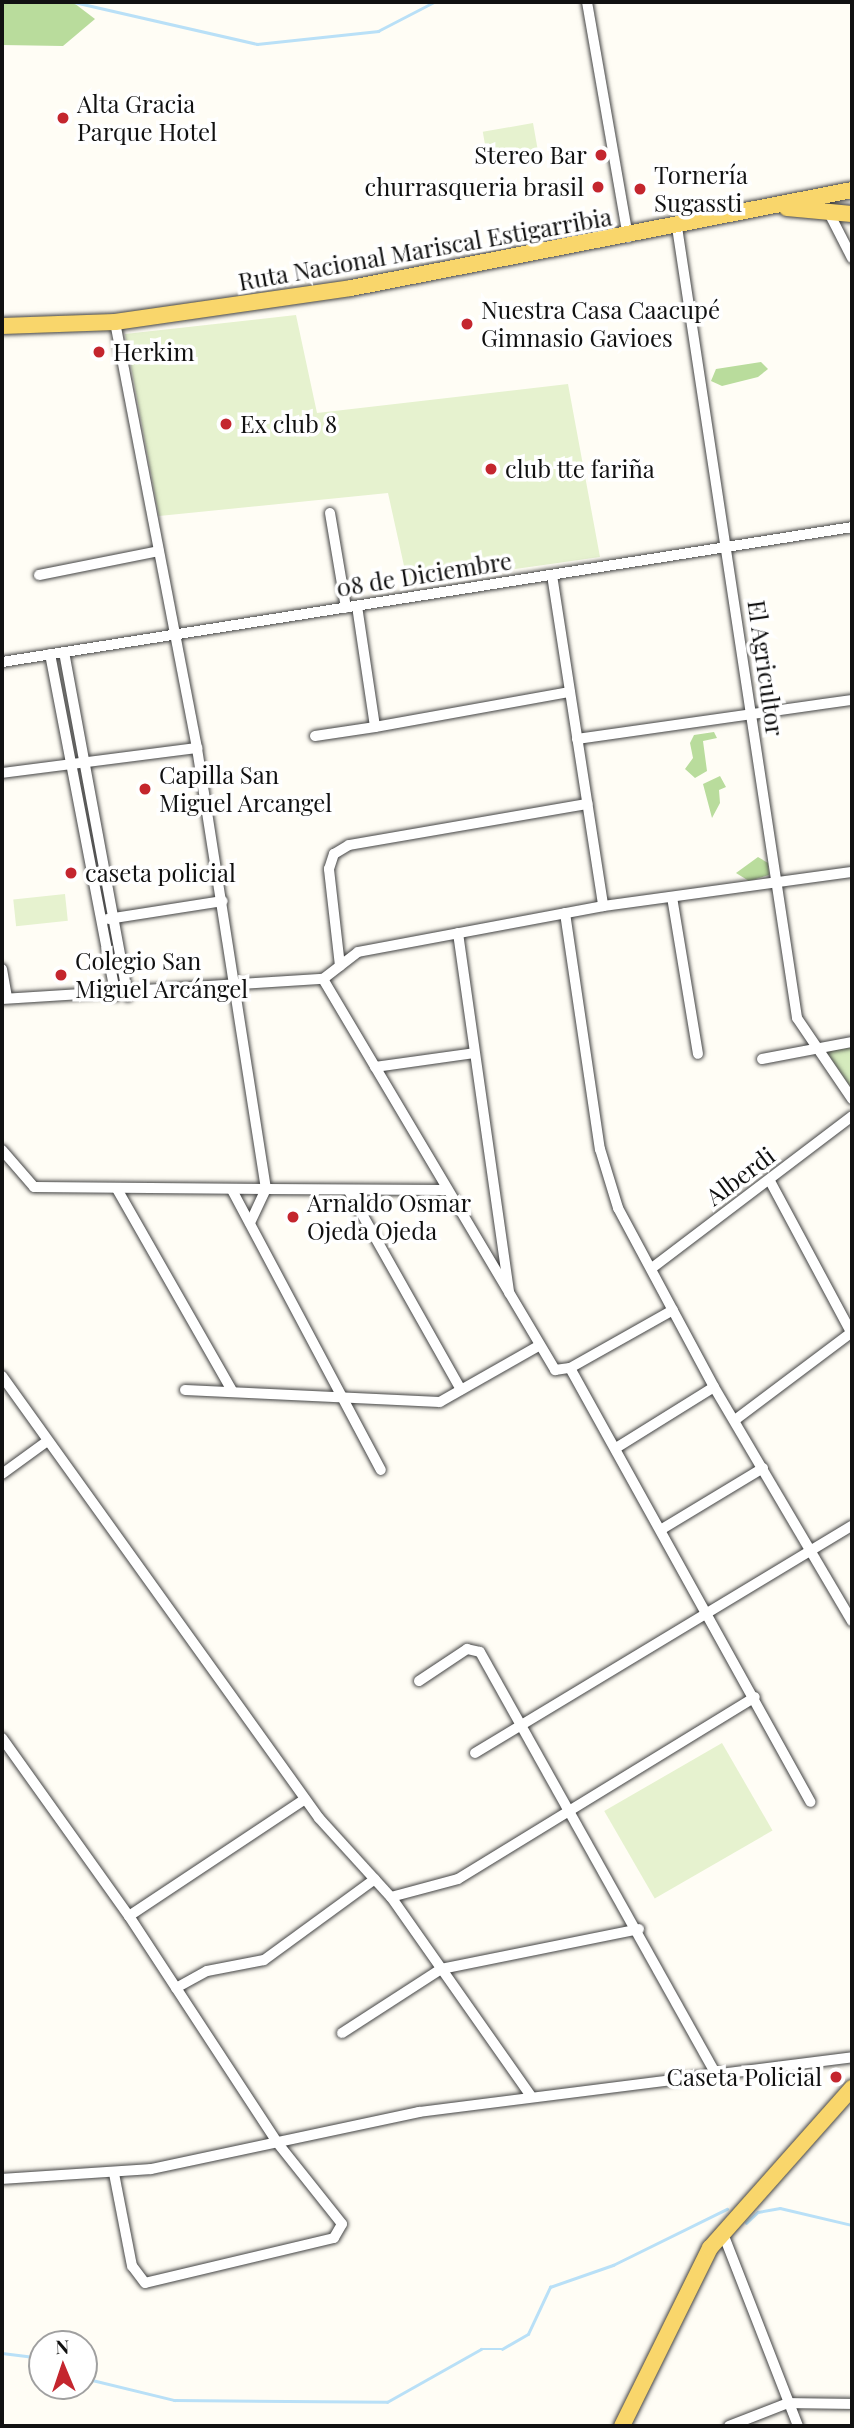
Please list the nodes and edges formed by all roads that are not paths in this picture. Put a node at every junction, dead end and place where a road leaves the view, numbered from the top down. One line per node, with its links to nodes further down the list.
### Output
1 (587, 2): 7 (street)
2 (852, 190): 3 (main road, Ruta Nacional Mariscal Estigarribia)
3 (781, 208): 4 (main road); 6 (main road, Ruta Nacional Mariscal Estigarribia)
4 (828, 211): 5 (main road); 8 (street)
5 (852, 214)
6 (677, 227): 7 (main road, Ruta Nacional Mariscal Estigarribia); 13 (street, El Agricultor)
7 (628, 237): 9 (main road, Ruta Nacional Mariscal Estigarribia)
8 (852, 258)
9 (114, 321): 10 (main road, Ruta Nacional Mariscal Estigarribia); 14 (street)
10 (2, 326)
11 (330, 513): 17 (street)
12 (852, 527): 13 (street, 08 de Diciembre)
13 (727, 548): 16 (street, 08 de Diciembre); 24 (street, El Agricultor)
14 (159, 551): 15 (street); 18 (street)
15 (39, 575)
16 (552, 575): 17 (street, 08 de Diciembre); 22 (street)
17 (352, 607): 18 (street, 08 de Diciembre); 25 (street)
18 (175, 634): 19 (street, 08 de Diciembre); 28 (street)
19 (64, 652): 20 (street, 08 de Diciembre); 29 (street)
20 (50, 654): 21 (street, 08 de Diciembre); 29 (street)
21 (2, 662)
22 (570, 692): 25 (street); 27 (street)
23 (852, 700): 24 (street)
24 (752, 716): 27 (street); 33 (street, El Agricultor)
25 (375, 726): 26 (street)
26 (315, 736)
27 (578, 739): 31 (street)
28 (197, 748): 29 (street); 35 (street)
29 (78, 763): 30 (street); 38 (street)
30 (2, 773)
31 (587, 804): 36 (street); 40 (street)
32 (852, 872): 33 (street)
33 (776, 882): 34 (street); 48 (street, El Agricultor)
34 (672, 897): 36 (street); 50 (street)
35 (223, 901): 38 (street); 43 (street)
36 (603, 906): 37 (street)
37 (565, 914): 39 (street); 63 (street)
38 (108, 919): 44 (street); 45 (street)
39 (458, 933): 40 (street); 49 (street)
40 (340, 966): 42 (street)
41 (2, 969): 46 (street)
42 (323, 979): 43 (street); 52 (street)
43 (237, 988): 45 (street); 58 (street)
44 (116, 996): 45 (street); 46 (street)
45 (128, 996)
46 (4, 999)
47 (852, 1042): 48 (street)
48 (814, 1048): 51 (street); 53 (street, El Agricultor)
49 (474, 1054): 52 (street); 64 (street)
50 (698, 1054)
51 (762, 1059)
52 (374, 1067): 60 (street)
53 (852, 1100)
54 (852, 1116): 56 (street, Alberdi)
55 (2, 1150): 57 (street)
56 (770, 1181): 63 (street, Alberdi); 66 (street)
57 (117, 1189): 59 (street); 73 (street)
58 (266, 1189): 59 (street); 61 (street); 62 (street)
59 (232, 1190): 62 (street)
60 (446, 1190): 61 (street); 64 (street)
61 (349, 1191): 72 (street)
62 (250, 1223): 74 (street)
63 (652, 1268): 65 (street)
64 (510, 1299): 67 (street)
65 (673, 1310): 68 (street); 70 (street)
66 (852, 1333): 75 (street)
67 (537, 1347): 68 (street); 72 (street)
68 (570, 1368): 77 (street)
69 (2, 1376): 76 (street)
70 (713, 1387): 75 (street); 77 (street)
71 (185, 1390): 73 (street)
72 (461, 1390): 74 (street)
73 (232, 1391): 74 (street)
74 (345, 1394): 79 (street)
75 (735, 1420): 78 (street)
76 (46, 1442): 80 (street); 91 (street)
77 (616, 1448): 82 (street)
78 (763, 1468): 82 (street); 83 (street)
79 (381, 1470)
80 (2, 1474)
81 (852, 1526): 83 (street)
82 (662, 1529): 84 (street)
83 (810, 1549): 84 (street); 85 (street)
84 (708, 1609): 87 (street); 88 (street)
85 (852, 1620)
86 (419, 1681): 88 (street)
87 (755, 1697): 92 (street); 93 (street)
88 (524, 1724): 90 (street); 93 (street)
89 (2, 1738): 96 (street)
90 (475, 1754)
91 (305, 1799): 94 (street); 96 (street)
92 (811, 1802)
93 (572, 1807): 95 (street); 97 (street)
94 (375, 1879): 95 (street); 99 (street)
95 (391, 1897): 98 (street)
96 (129, 1916): 99 (street)
97 (639, 1929): 98 (street); 102 (street)
98 (441, 1969): 100 (street); 104 (street)
99 (176, 1988): 105 (street)
100 (342, 2033)
101 (852, 2057): 102 (street)
102 (714, 2070): 104 (street)
103 (852, 2088): 108 (main road)
104 (530, 2095): 105 (street)
105 (276, 2141): 106 (street); 106 (street)
106 (114, 2173): 107 (street)
107 (2, 2179)
108 (721, 2231): 109 (street); 111 (main road)
109 (788, 2403): 110 (street); 112 (street); 113 (street)
110 (852, 2404)
111 (622, 2426)
112 (729, 2426)
113 (798, 2426)

